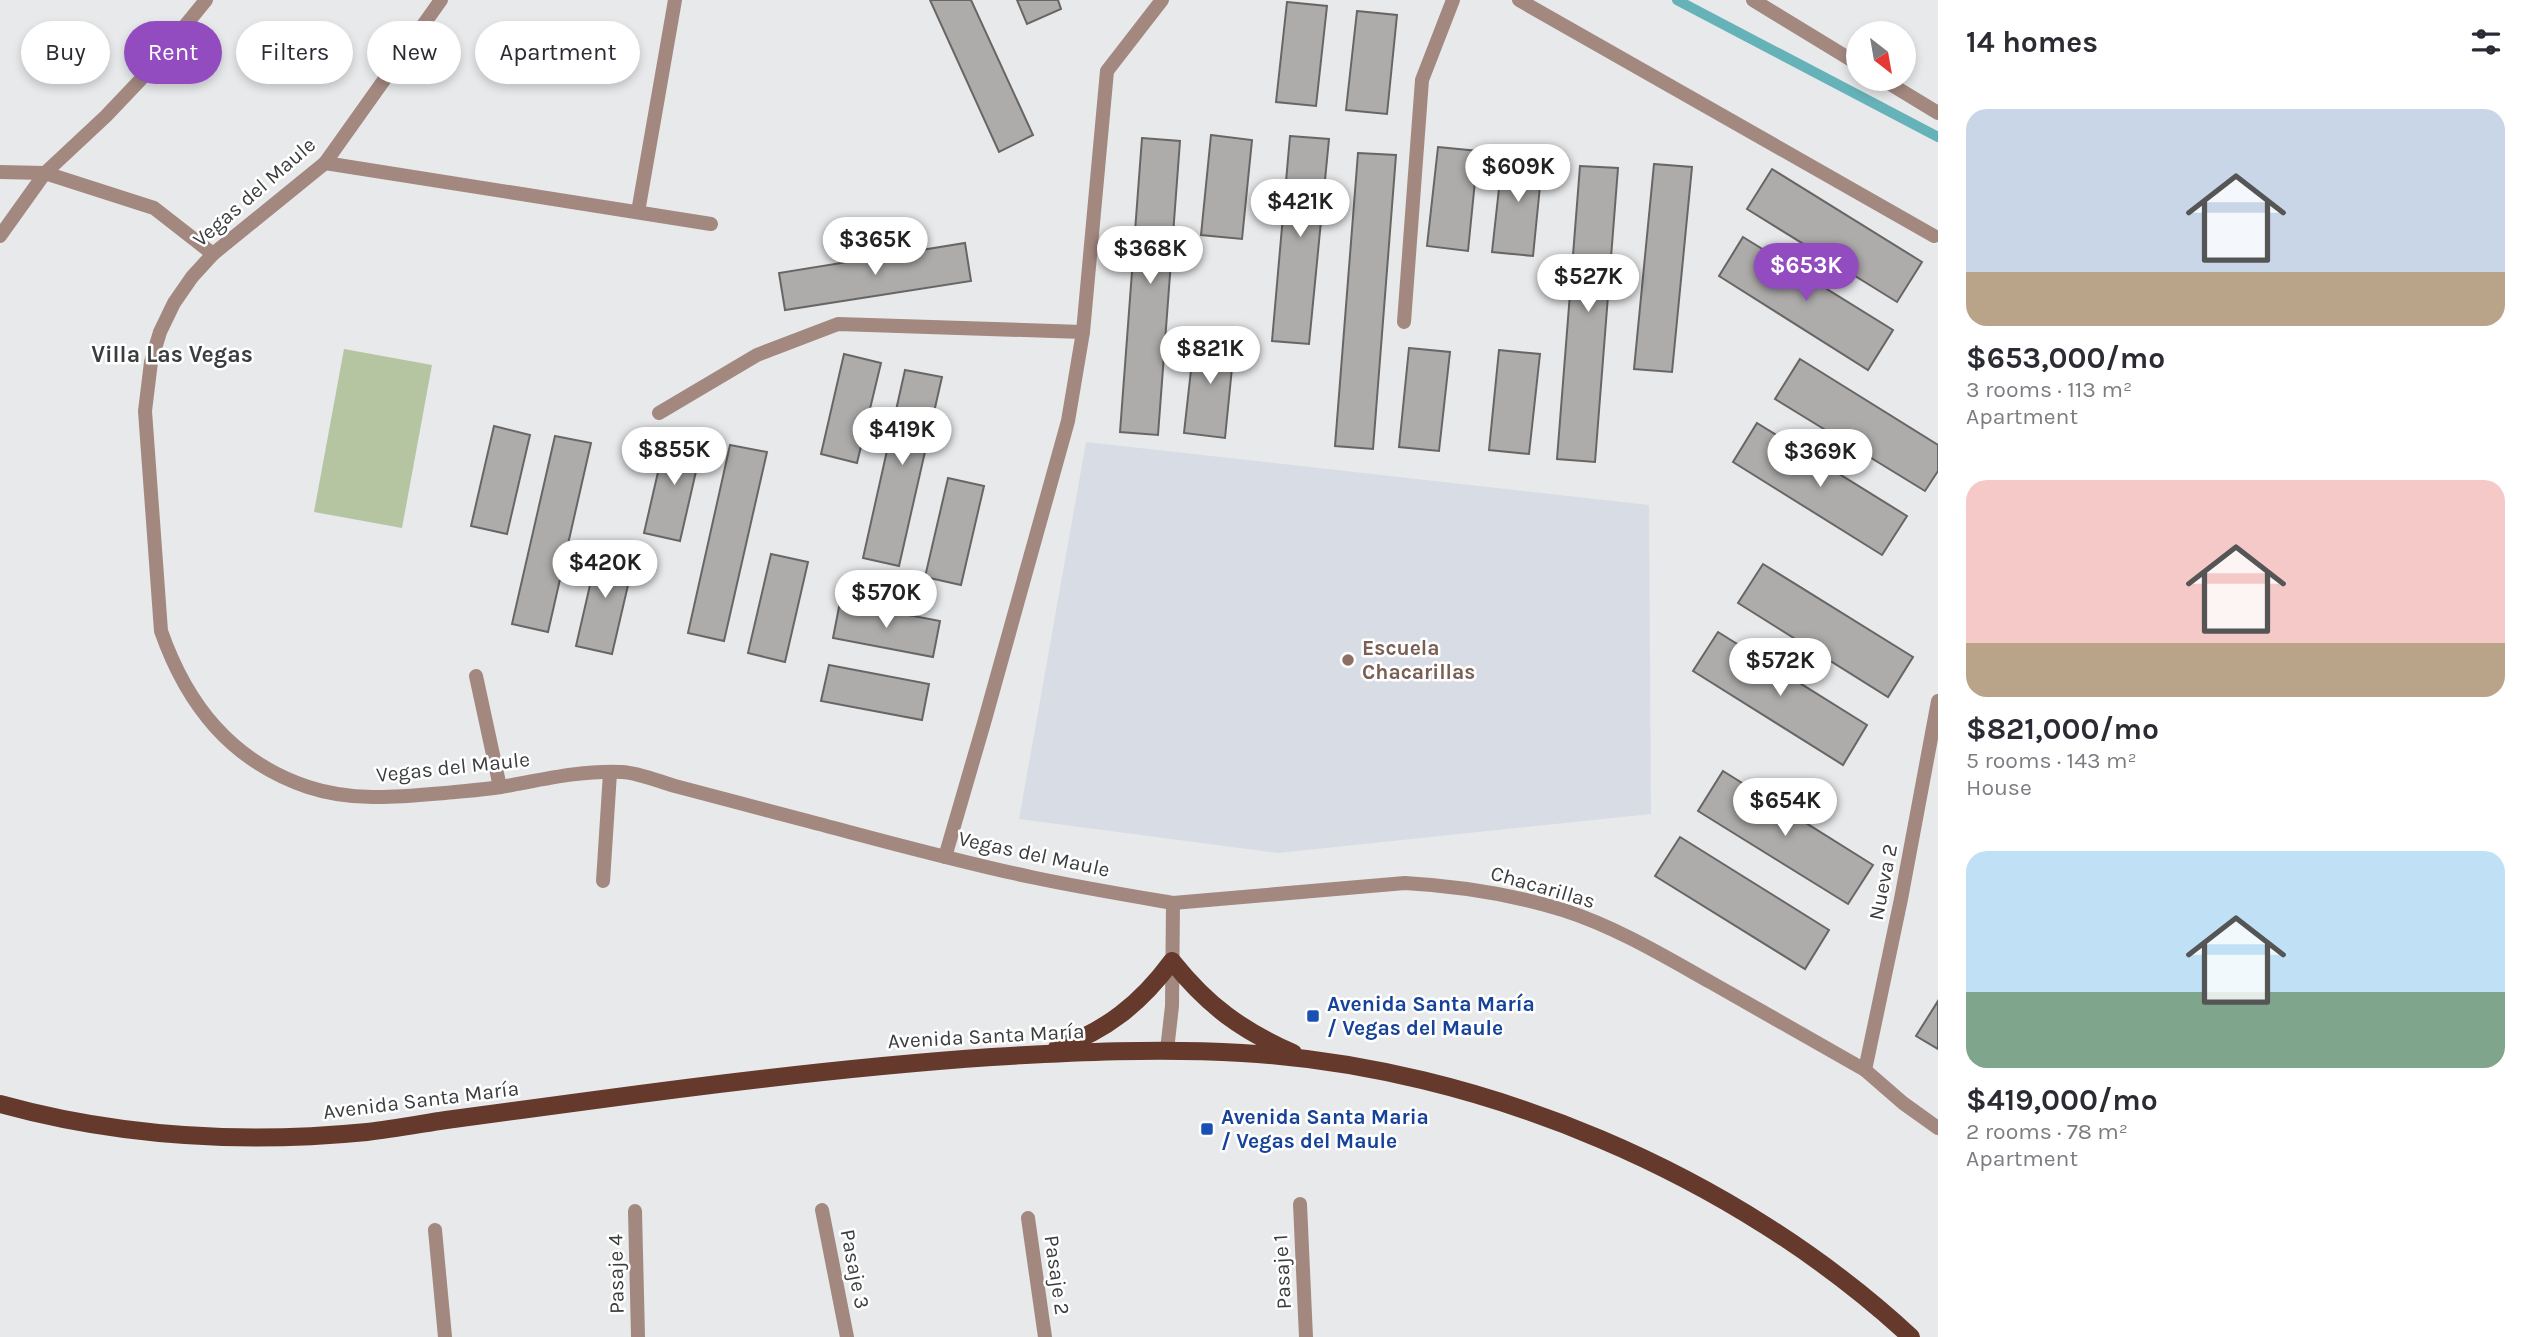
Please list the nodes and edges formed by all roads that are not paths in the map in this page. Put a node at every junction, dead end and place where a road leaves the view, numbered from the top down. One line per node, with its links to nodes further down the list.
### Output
1 (206, 0): 13 (street)
2 (440, 0): 11 (street, Vegas del Maule)
3 (675, 0): 14 (street)
4 (1162, 0): 20 (street)
5 (1453, 0): 19 (street)
6 (1519, 0): 17 (street)
7 (1753, 0): 8 (street)
8 (1846, 57)
9 (1902, 91): 10 (street)
10 (1938, 113)
11 (325, 163): 14 (street); 18 (street, Vegas del Maule)
12 (0, 172): 13 (street)
13 (45, 173): 16 (street); 18 (street)
14 (638, 212): 15 (street)
15 (711, 224)
16 (0, 236)
17 (1934, 236)
18 (213, 254): 25 (street, Vegas del Maule)
19 (1404, 322)
20 (1083, 331): 21 (street); 26 (street)
21 (659, 413)
22 (476, 676): 25 (street)
23 (1938, 701): 33 (street, Nueva 2)
24 (610, 773): 25 (street, Vegas del Maule); 26 (street, Vegas del Maule); 27 (street)
25 (500, 787)
26 (944, 857): 28 (street, Vegas del Maule)
27 (603, 881)
28 (1173, 903): 29 (street); 33 (street, Chacarillas)
29 (1172, 961): 30 (street); 31 (main road); 32 (main road)
30 (1167, 1050): 31 (main road, Avenida Santa María); 32 (main road, Avenida Santa María)
31 (1019, 1056): 34 (main road, Avenida Santa María)
32 (1326, 1062): 46 (main road, Avenida Santa María)
33 (1865, 1070): 35 (street, Chacarillas)
34 (0, 1104)
35 (1938, 1128)
36 (1300, 1204): 45 (street, Pasaje 1)
37 (822, 1210): 43 (street, Pasaje 3)
38 (635, 1211): 42 (street, Pasaje 4)
39 (1028, 1218): 44 (street, Pasaje 2)
40 (435, 1230): 41 (street)
41 (445, 1337)
42 (638, 1337)
43 (847, 1337)
44 (1045, 1337)
45 (1306, 1337)
46 (1911, 1337)

